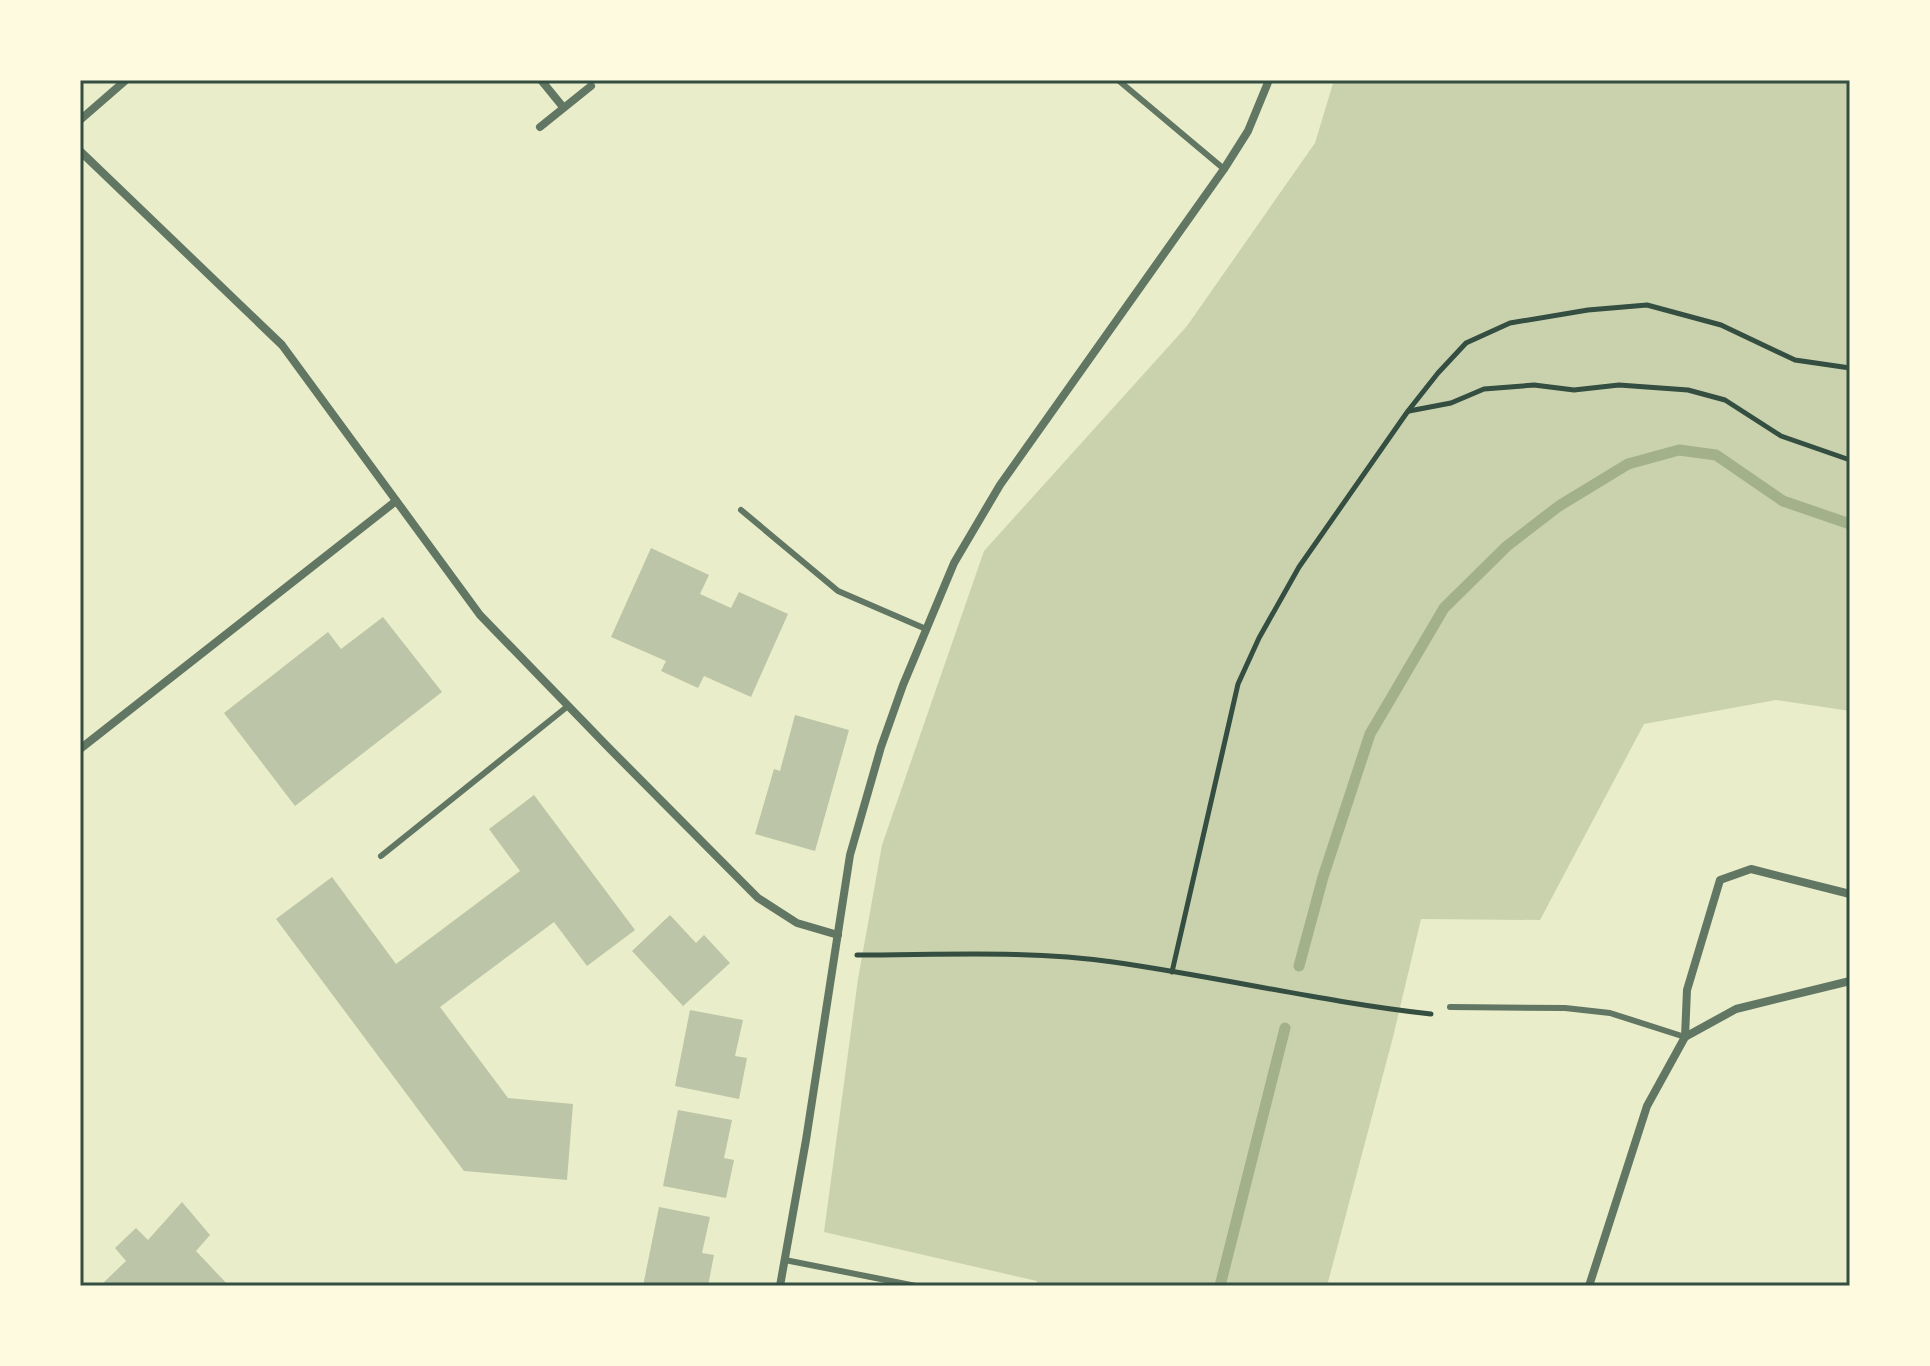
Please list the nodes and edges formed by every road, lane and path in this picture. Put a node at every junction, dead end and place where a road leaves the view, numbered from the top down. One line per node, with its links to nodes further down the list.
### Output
1 (126, 80): 7 (street)
2 (541, 80): 6 (street)
3 (1118, 80): 10 (lane)
4 (1269, 80): 10 (street)
5 (591, 86): 6 (street)
6 (563, 107): 8 (street)
7 (80, 120)
8 (540, 127)
9 (80, 151): 14 (street)
10 (1224, 169): 16 (street)
11 (1850, 368): 12 (path)
12 (1408, 411): 13 (path); 23 (path)
13 (1850, 460)
14 (396, 501): 17 (street); 18 (street)
15 (741, 510): 16 (lane)
16 (926, 629): 21 (street)
17 (568, 706): 19 (lane); 21 (street)
18 (80, 749)
19 (381, 856)
20 (1850, 894): 26 (street)
21 (838, 935): 22 (street)
22 (835, 956): 23 (path); 27 (street)
23 (1172, 972): 25 (path)
24 (1850, 981): 26 (street)
25 (1450, 1007): 26 (lane)
26 (1685, 1037): 30 (street)
27 (785, 1260): 28 (street); 29 (lane)
28 (780, 1286)
29 (916, 1286)
30 (1589, 1286)

